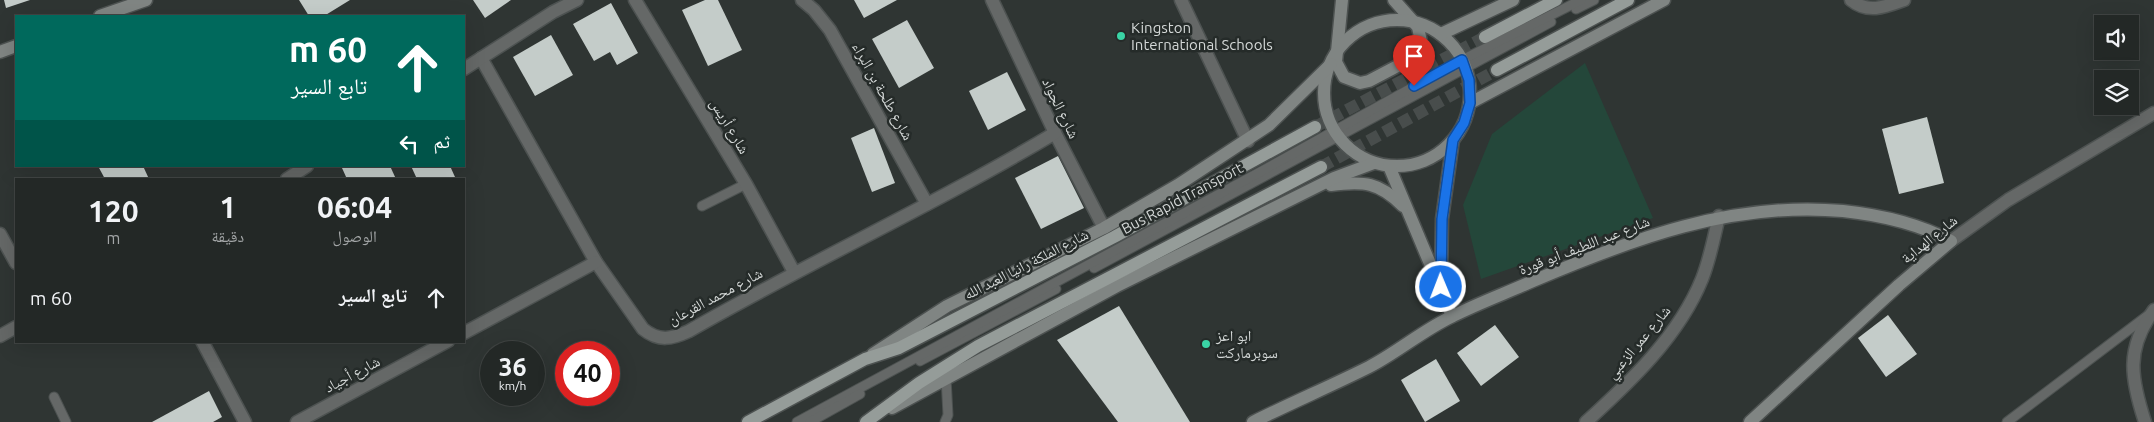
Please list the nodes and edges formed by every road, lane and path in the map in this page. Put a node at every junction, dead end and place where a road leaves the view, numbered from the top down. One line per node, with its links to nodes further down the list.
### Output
1 (146, 0): 17 (main road)
2 (578, 0): 23 (street)
3 (635, 0): 40 (street, شارع أريس)
4 (802, 0): 42 (street, شارع طلحة بن البراء)
5 (992, 0): 31 (street, شارع الجواد)
6 (1182, 0): 33 (street)
7 (1342, 0): 24 (main road)
8 (1394, 0): 18 (main road)
9 (1513, 0): 19 (main road)
10 (1556, 0): 20 (main road)
11 (1581, 0): 25 (lane, Bus Rapid Transport)
12 (1594, 0): 25 (lane, Bus Rapid Transport)
13 (1628, 0): 27 (main road)
14 (1664, 0): 28 (main road)
15 (1851, 0): 16 (street)
16 (1904, 0)
17 (103, 15)
18 (1413, 22): 19 (main road); 24 (main road); 24 (main road)
19 (1440, 34): 25 (main road)
20 (1485, 36)
21 (15, 46): 22 (main road)
22 (0, 52)
23 (481, 58): 26 (street); 50 (street, شارع محمد القرعان)
24 (1333, 59): 32 (main road); 33 (main road)
25 (1464, 64): 28 (main road); 32 (lane, Bus Rapid Transport)
26 (465, 68)
27 (1497, 70)
28 (1470, 103): 34 (main road)
29 (2154, 113): 48 (street, شارع الهداية)
30 (1315, 127): 60 (main road, شارع الملكة رانيا العبد الله)
31 (1055, 133): 42 (street, شارع محمد القرعان); 46 (street, شارع الجواد)
32 (1336, 134): 35 (main road); 67 (lane, Bus Rapid Transport); 68 (lane, Bus Rapid Transport)
33 (1248, 140): 46 (main road)
34 (1453, 140): 36 (main road); 52 (main road)
35 (1374, 163): 36 (main road); 41 (main road)
36 (1389, 166): 44 (main road)
37 (306, 167): 39 (street)
38 (1321, 167): 69 (main road)
39 (289, 178)
40 (746, 184): 43 (lane); 51 (street, شارع أريس)
41 (1318, 187): 44 (main road); 61 (main road)
42 (927, 204): 51 (street, شارع محمد القرعان)
43 (702, 206)
44 (1407, 210): 52 (main road)
45 (1719, 216): 48 (main road, شارع عبد اللطيف أبو قورة); 54 (main road, شارع عبد اللطيف أبو قورة); 72 (street, شارع عمر الزعبي)
46 (1104, 228): 60 (main road)
47 (0, 234): 49 (street)
48 (1951, 241): 73 (main road, شارع الهداية)
49 (15, 261)
50 (596, 262): 51 (street, شارع محمد القرعان); 56 (street)
51 (794, 272)
52 (1441, 287): 54 (main road)
53 (2153, 311): 74 (lane); 75 (street)
54 (1452, 316): 71 (main road, شارع عبد اللطيف أبو قورة)
55 (15, 327): 57 (street)
56 (465, 332)
57 (0, 336)
58 (203, 343): 64 (street)
59 (444, 343): 65 (street, شارع أجياد)
60 (865, 359): 66 (main road, شارع الملكة رانيا العبد الله)
61 (946, 378): 69 (main road); 70 (lane)
62 (54, 397): 63 (lane)
63 (66, 422)
64 (245, 422)
65 (297, 422)
66 (748, 422)
67 (797, 422)
68 (810, 422)
69 (866, 422)
70 (945, 422)
71 (1253, 422)
72 (1586, 422)
73 (1750, 422)
74 (2007, 422)
75 (2145, 422)

